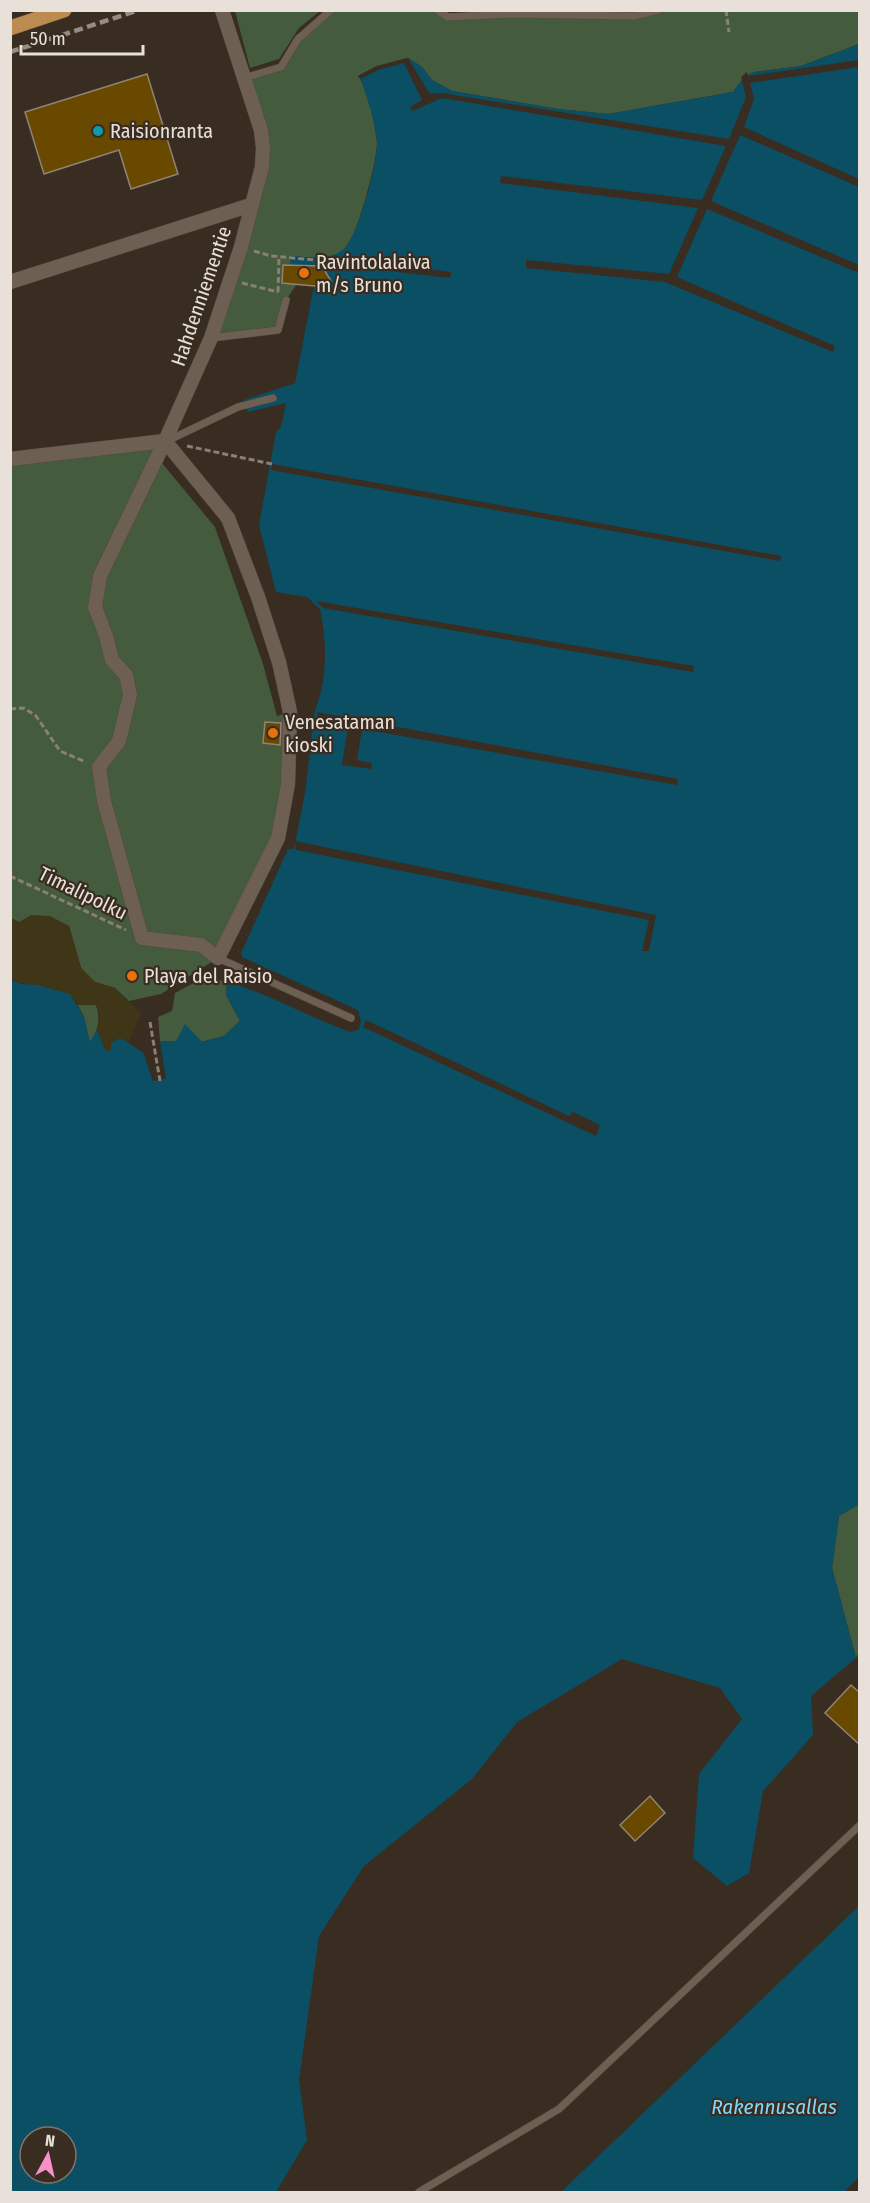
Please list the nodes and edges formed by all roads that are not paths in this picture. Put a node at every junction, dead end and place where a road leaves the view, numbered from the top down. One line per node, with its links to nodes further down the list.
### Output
1 (64, 10): 6 (main road)
2 (222, 10): 7 (street, Hahdenniementie)
3 (332, 10): 7 (lane)
4 (436, 10): 5 (lane)
5 (658, 10)
6 (10, 28)
7 (244, 78): 8 (street, Hahdenniementie)
8 (251, 205): 9 (street); 11 (street, Hahdenniementie)
9 (10, 282)
10 (286, 300): 11 (lane)
11 (211, 338): 13 (street, Hahdenniementie)
12 (273, 398): 13 (lane)
13 (165, 441): 14 (street); 15 (street); 15 (street, Hahdenniementie)
14 (10, 459)
15 (218, 958): 16 (lane)
16 (351, 1018)
17 (860, 1825): 18 (lane)
18 (419, 2193)

